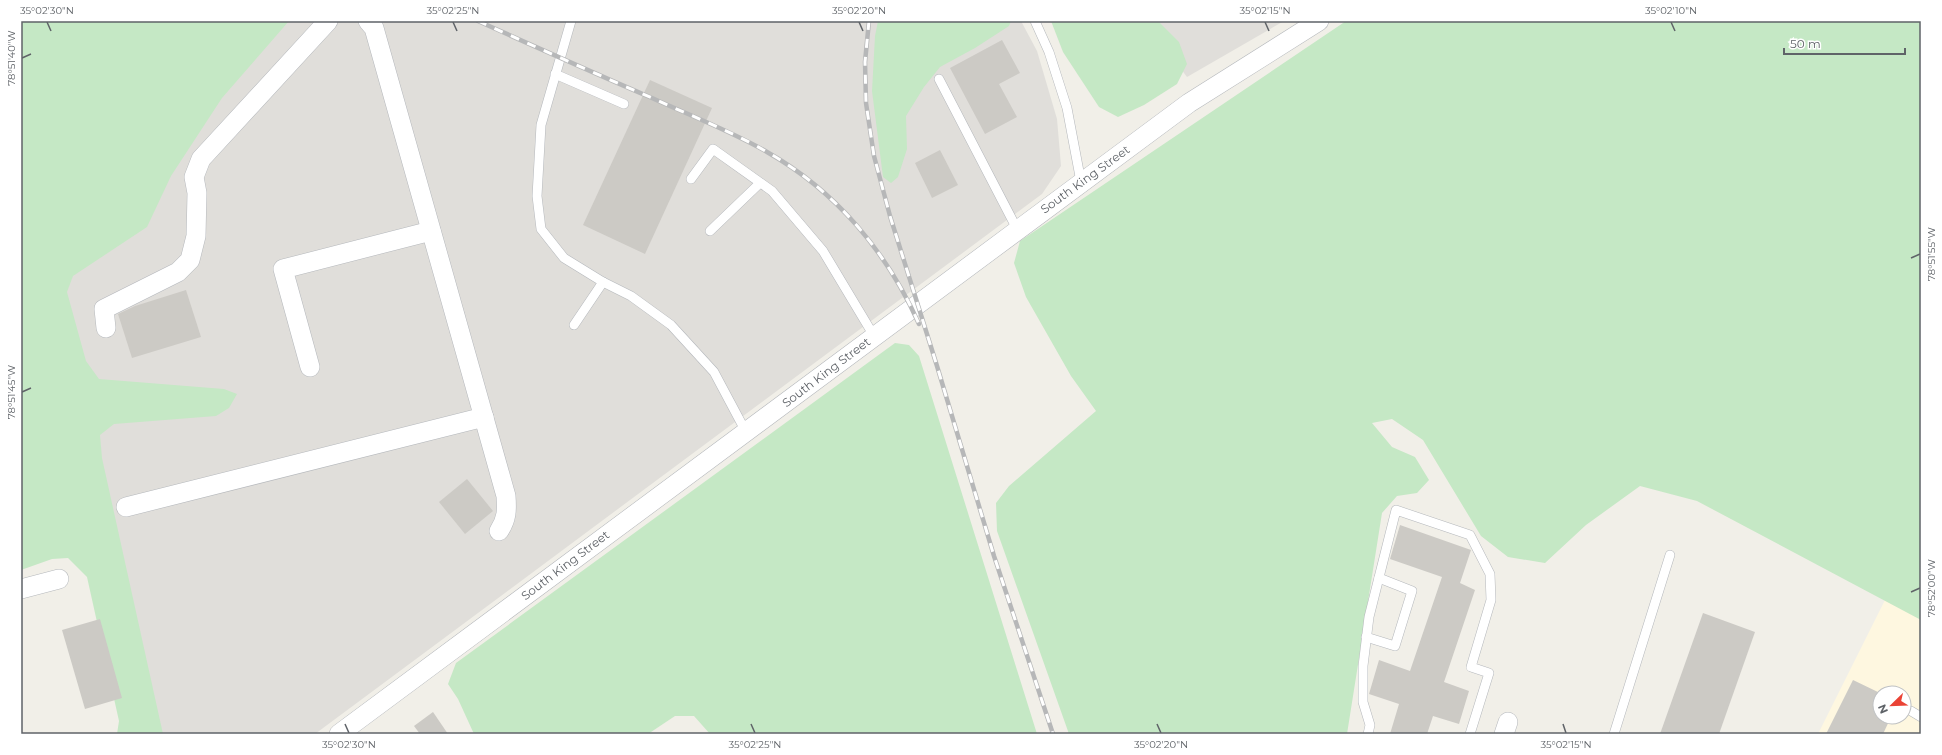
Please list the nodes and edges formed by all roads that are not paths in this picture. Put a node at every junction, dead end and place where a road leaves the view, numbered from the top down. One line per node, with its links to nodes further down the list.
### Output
1 (328, 21): 17 (street)
2 (368, 21): 13 (street)
3 (571, 21): 6 (lane)
4 (1035, 21): 10 (lane)
5 (1319, 21): 10 (street, South King Street)
6 (555, 74): 8 (lane); 15 (lane)
7 (939, 79): 12 (lane)
8 (624, 104)
9 (691, 179): 11 (lane)
10 (1081, 182): 12 (street, South King Street)
11 (760, 183): 14 (lane); 18 (lane)
12 (1016, 229): 18 (street, South King Street)
13 (431, 231): 19 (street); 20 (street)
14 (710, 231)
15 (603, 282): 16 (lane); 21 (lane)
16 (574, 325)
17 (106, 328)
18 (874, 336): 21 (street, South King Street)
19 (310, 367)
20 (484, 417): 22 (street); 23 (street)
21 (746, 432): 31 (street, South King Street)
22 (126, 507)
23 (499, 531)
24 (1670, 555): 34 (lane)
25 (1378, 578): 28 (lane); 28 (lane); 33 (lane)
26 (59, 579): 27 (street)
27 (21, 589)
28 (1366, 637): 32 (lane)
29 (1912, 712): 30 (lane)
30 (1921, 717)
31 (339, 734)
32 (1368, 734)
33 (1470, 734)
34 (1614, 734)

